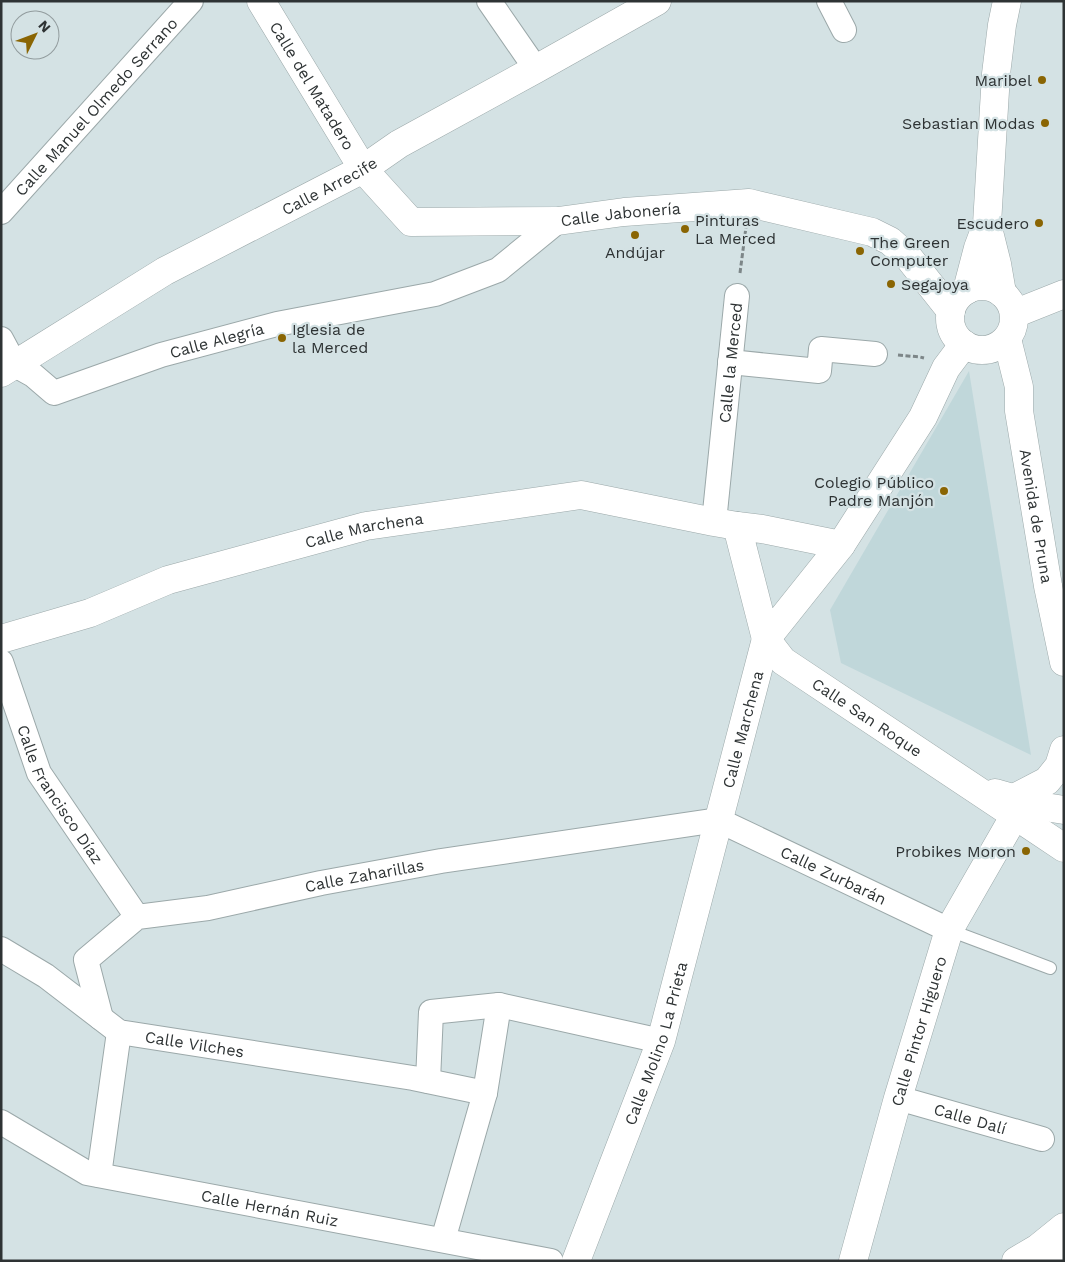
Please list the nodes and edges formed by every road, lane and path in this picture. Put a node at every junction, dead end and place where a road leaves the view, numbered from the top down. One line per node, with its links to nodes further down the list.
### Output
1 (191, 1): 11 (street, Calle Manuel Olmedo Serrano)
2 (261, 1): 9 (street, Calle del Matadero)
3 (489, 1): 8 (street)
4 (657, 1): 8 (street, Calle Arrecife)
5 (829, 1): 7 (street)
6 (1007, 1): 13 (street, Avenida de Pruna)
7 (844, 30)
8 (536, 69): 9 (street, Calle Arrecife)
9 (363, 169): 12 (street, Calle Jabonería); 24 (street, Calle Arrecife)
10 (749, 203): 12 (street, Calle Jabonería); 16 (path, Calle la Merced); 17 (street, Calle Jabonería)
11 (1, 212)
12 (558, 222): 24 (street, Calle Alegría)
13 (987, 224): 14 (street, Avenida de Pruna); 18 (street, Avenida de Pruna)
14 (967, 290): 17 (street); 18 (street)
15 (1064, 294): 18 (street)
16 (737, 296): 22 (street, Calle la Merced)
17 (951, 311): 20 (street)
18 (1007, 315): 20 (street); 25 (street, Avenida de Pruna)
19 (1, 339): 24 (street)
20 (972, 347): 23 (street); 25 (street, Avenida de Pruna)
21 (874, 354): 22 (street); 23 (path)
22 (730, 362): 26 (street, Calle la Merced)
23 (946, 368): 27 (street)
24 (8, 369)
25 (1019, 411): 30 (street, Avenida de Pruna)
26 (726, 524): 27 (street, Calle Marchena); 28 (street, Calle Marchena); 29 (street)
27 (841, 545): 29 (street)
28 (1, 639)
29 (766, 640): 33 (street, Calle San Roque); 35 (street, Calle Marchena)
30 (1063, 656)
31 (1, 662): 37 (street, Calle Francisco Díaz)
32 (1064, 750): 33 (street)
33 (1015, 807): 34 (street, Calle San Roque); 36 (street, Calle San Roque); 38 (street, Calle Pintor Higuero)
34 (1064, 810)
35 (718, 820): 37 (street, Calle Zaharillas); 38 (street, Calle Zurbarán); 43 (street, Calle Molino La Prieta)
36 (1064, 848)
37 (137, 917): 42 (street)
38 (949, 930): 40 (lane); 46 (street, Calle Pintor Higuero)
39 (1, 950): 42 (street, Calle Vilches)
40 (1050, 968)
41 (499, 1005): 43 (street); 44 (street); 45 (street)
42 (110, 1025): 44 (street, Calle Vilches); 49 (street)
43 (661, 1041): 54 (street, Calle Molino La Prieta)
44 (421, 1080): 45 (street, Calle Vilches)
45 (485, 1093): 51 (street)
46 (898, 1098): 48 (street, Calle Dalí); 55 (street, Calle Pintor Higuero)
47 (1, 1122): 49 (street, Calle Hernán Ruiz)
48 (1042, 1140)
49 (99, 1175): 51 (street, Calle Hernán Ruiz)
50 (1064, 1227): 56 (street)
51 (443, 1240): 53 (street, Calle Hernán Ruiz)
52 (1064, 1253): 57 (street)
53 (551, 1261)
54 (576, 1261)
55 (853, 1261)
56 (1016, 1261)
57 (1056, 1261)

